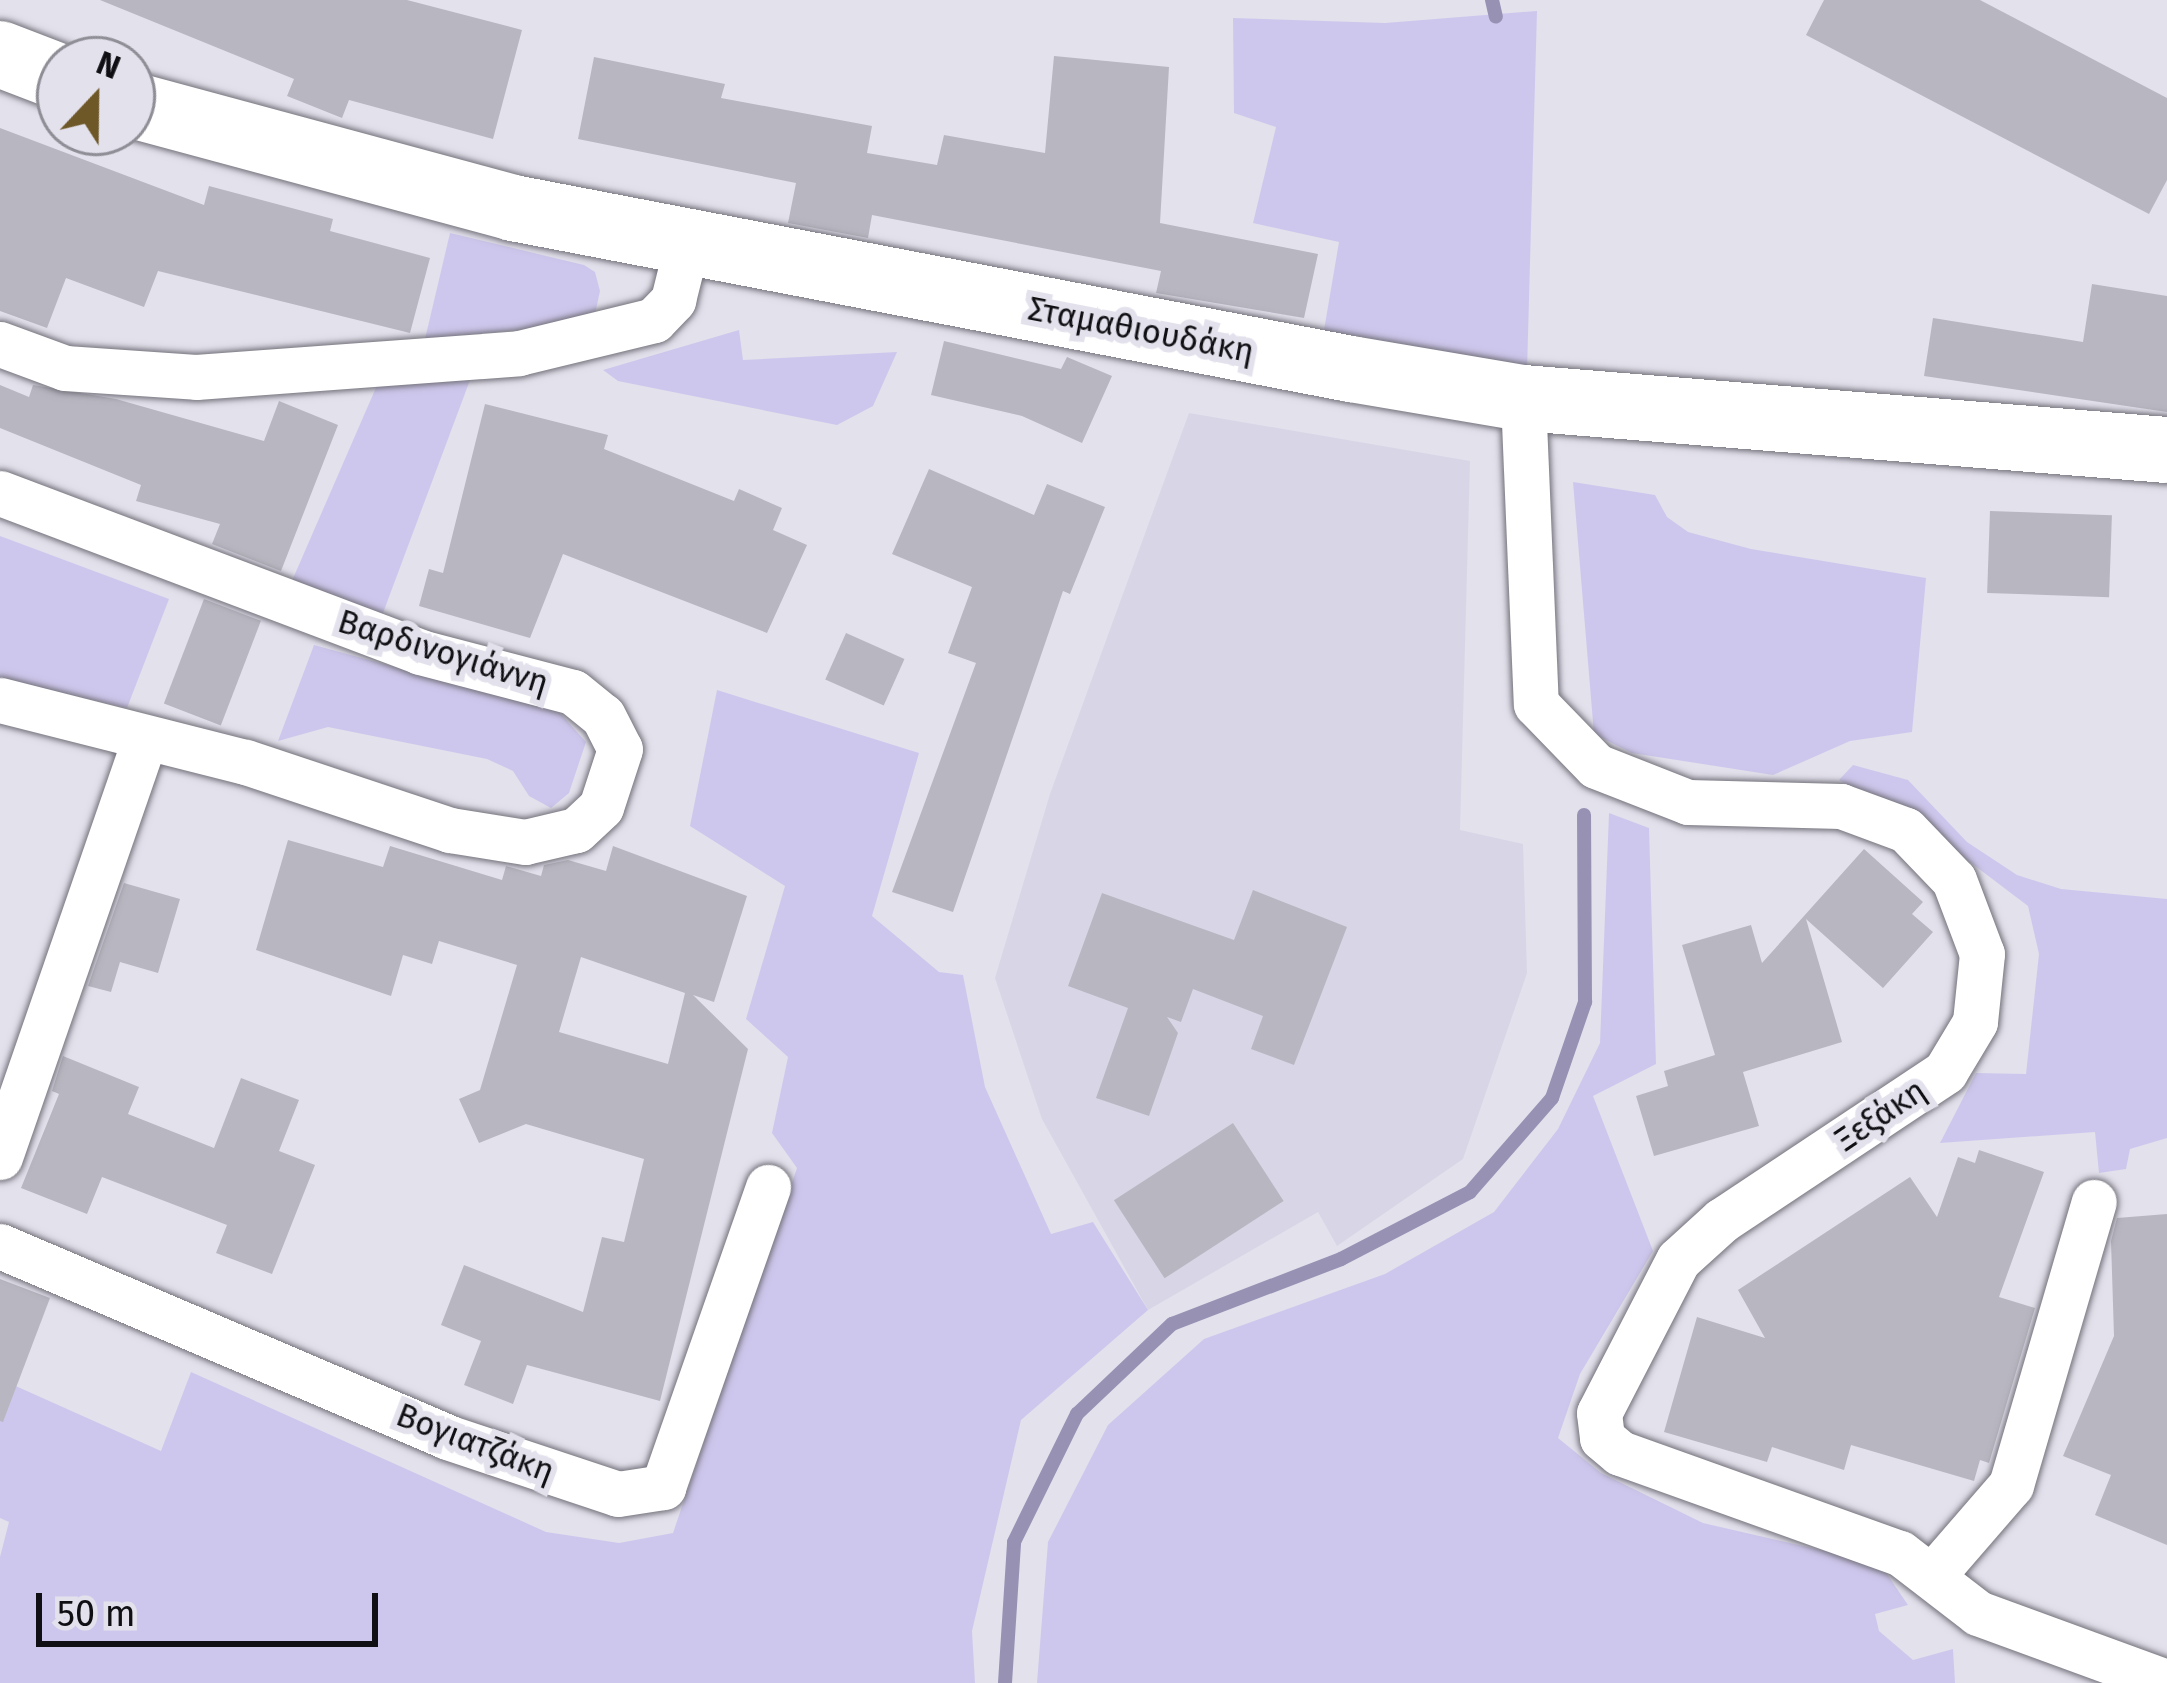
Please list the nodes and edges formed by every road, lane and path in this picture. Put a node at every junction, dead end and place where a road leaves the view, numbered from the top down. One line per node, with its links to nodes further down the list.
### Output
1 (0, 54): 2 (main road)
2 (36, 68)
3 (156, 112): 4 (main road, Σταμαθιουδάκη)
4 (687, 244): 5 (street); 6 (main road, Σταμαθιουδάκη)
5 (0, 344)
6 (1523, 398): 7 (main road, Σταμαθιουδάκη); 15 (street, Ξεξάκη)
7 (2167, 450)
8 (0, 493): 10 (street, Βαρδινογιάννη)
9 (0, 700): 10 (street, Βαρδινογιάννη)
10 (144, 741): 11 (street)
11 (0, 1157)
12 (768, 1186): 14 (street, Βογιατζάκη)
13 (2094, 1202): 15 (street)
14 (0, 1246)
15 (1933, 1575): 16 (street, Ξεξάκη)
16 (2167, 1682)

